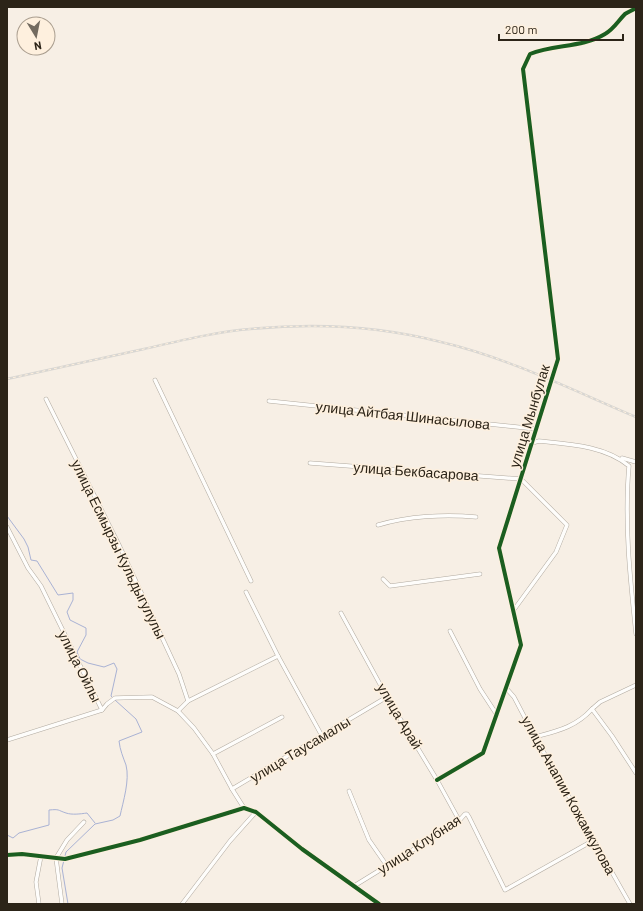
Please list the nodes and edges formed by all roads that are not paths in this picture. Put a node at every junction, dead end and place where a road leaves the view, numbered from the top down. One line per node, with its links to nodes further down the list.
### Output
1 (636, 8): 5 (street, улица Мынбулак)
2 (155, 380): 16 (street)
3 (46, 399): 26 (street, улица Есмырзы Кульдыгулулы)
4 (270, 401): 5 (street, улица Айтбая Шинасылова)
5 (536, 429): 6 (street, улица Мынбулак)
6 (532, 443): 7 (street); 10 (street, улица Мынбулак)
7 (620, 458): 9 (street); 21 (street)
8 (310, 462): 10 (street, улица Бекбасарова)
9 (636, 462)
10 (521, 478): 18 (street, улица Мынбулак); 18 (street)
11 (476, 517): 12 (street)
12 (378, 525)
13 (7, 527): 28 (street, улица Ойлы)
14 (480, 574): 15 (street)
15 (383, 579)
16 (250, 581)
17 (246, 592): 22 (street)
18 (513, 611): 24 (street, улица Мынбулак)
19 (341, 613): 25 (street, улица Арай)
20 (450, 630): 30 (street)
21 (636, 634)
22 (278, 656): 26 (street); 32 (street)
23 (636, 685): 27 (street)
24 (506, 688): 30 (street, улица Мынбулак); 33 (street, улица Анапии Кожамкулова)
25 (387, 697): 32 (street, улица Таусамалы); 37 (street, улица Арай)
26 (188, 702): 29 (street)
27 (592, 709): 33 (street); 36 (street)
28 (102, 710): 29 (street, улица Ойлы); 34 (street)
29 (178, 711): 35 (street, улица Ойлы)
30 (497, 715): 37 (street, улица Мынбулак)
31 (282, 716): 35 (street)
32 (322, 736): 38 (street, улица Таусамалы)
33 (535, 737): 44 (street, улица Анапии Кожамкулова)
34 (7, 740)
35 (213, 754): 38 (street, улица Ойлы)
36 (636, 773)
37 (438, 780): 42 (street, улица Арай)
38 (232, 789): 40 (street)
39 (349, 791): 48 (street)
40 (244, 808): 41 (street); 47 (street)
41 (256, 812): 49 (street); 52 (street)
42 (459, 820): 44 (street, улица Клубная); 48 (street, улица Клубная)
43 (84, 822): 47 (street)
44 (594, 840): 54 (street, улица Анапии Кожамкулова)
45 (7, 855): 46 (street)
46 (41, 856): 47 (street); 50 (street)
47 (56, 858): 51 (street)
48 (387, 866): 49 (street, улица Клубная)
49 (354, 886): 53 (street)
50 (39, 904)
51 (62, 904)
52 (182, 904)
53 (379, 904)
54 (630, 904)

